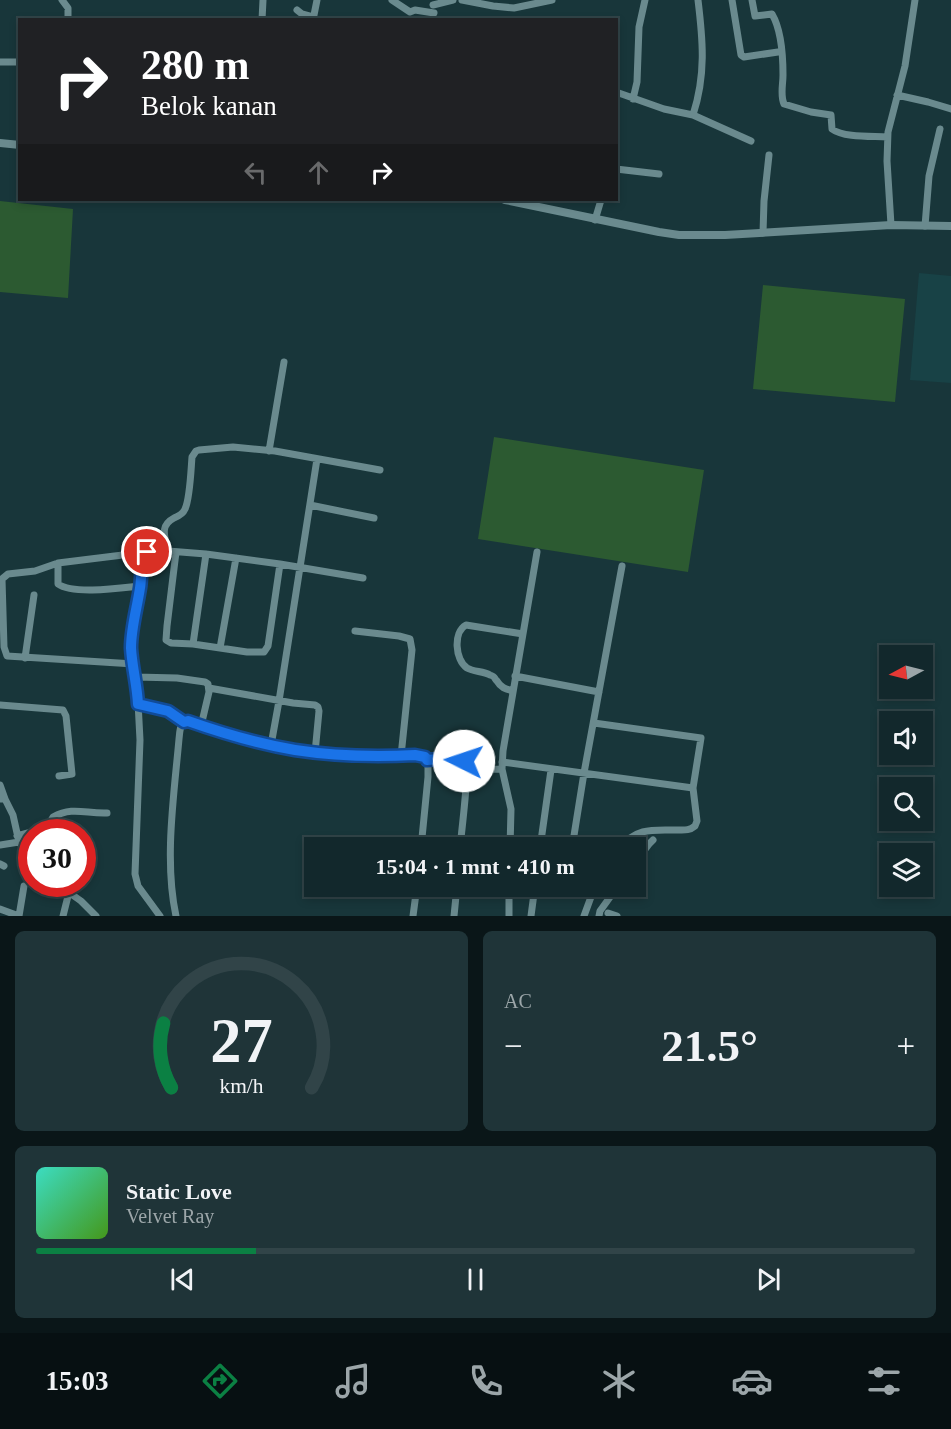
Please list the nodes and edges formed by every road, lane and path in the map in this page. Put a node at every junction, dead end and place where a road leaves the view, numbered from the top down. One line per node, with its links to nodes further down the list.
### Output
1 (62, 0): 17 (street)
2 (263, 0): 18 (street)
3 (316, 0): 19 (street)
4 (392, 0): 15 (street)
5 (453, 0): 13 (street)
6 (462, 0): 7 (street)
7 (552, 0)
8 (645, 0): 26 (street)
9 (698, 0): 28 (street)
10 (732, 0): 21 (street)
11 (752, 0): 30 (street)
12 (915, 0): 25 (street)
13 (432, 2): 16 (street)
14 (297, 10): 19 (street)
15 (410, 12): 16 (street); 20 (street)
16 (434, 16)
17 (68, 18)
18 (262, 18)
19 (313, 18)
20 (408, 18)
21 (778, 52)
22 (0, 62): 23 (street)
23 (18, 62)
24 (618, 93): 26 (street)
25 (897, 95): 27 (street); 30 (street)
26 (633, 99): 28 (street)
27 (951, 109)
28 (693, 115): 31 (street)
29 (940, 129): 41 (street)
30 (887, 137): 40 (street)
31 (751, 141)
32 (0, 143): 33 (street)
33 (18, 145)
34 (769, 155): 43 (street)
35 (618, 169): 36 (street)
36 (659, 174)
37 (510, 201): 39 (street)
38 (601, 201): 39 (street)
39 (595, 219): 43 (street)
40 (891, 225): 41 (street); 43 (street)
41 (925, 225): 42 (street)
42 (951, 226)
43 (763, 233)
44 (284, 362): 45 (street)
45 (269, 451): 46 (street); 50 (street)
46 (317, 459): 47 (street); 48 (street)
47 (380, 470)
48 (310, 505): 49 (street); 58 (street)
49 (374, 518)
50 (172, 551): 51 (street); 53 (street); 64 (street)
51 (147, 552): 55 (street); 60 (street)
52 (537, 552): 63 (street)
53 (206, 554): 54 (street); 64 (street)
54 (236, 558): 56 (street); 65 (street)
55 (58, 563): 60 (street); 66 (street)
56 (280, 564): 58 (street); 65 (street)
57 (622, 566): 72 (street)
58 (300, 568): 59 (street); 73 (street)
59 (363, 578)
60 (140, 586): 67 (street)
61 (34, 595): 66 (street)
62 (354, 631): 81 (street)
63 (523, 634): 68 (street); 71 (street)
64 (193, 644): 65 (street)
65 (220, 648)
66 (25, 658): 67 (street)
67 (134, 664): 69 (street)
68 (515, 676): 71 (street); 72 (street)
69 (136, 677): 70 (street); 74 (street)
70 (209, 688): 73 (street); 78 (street)
71 (513, 691): 83 (street)
72 (599, 692): 77 (street)
73 (279, 701): 79 (street); 80 (street)
74 (138, 704): 76 (street); 117 (street)
75 (0, 705): 87 (street)
76 (184, 722): 78 (street); 118 (street)
77 (594, 723): 86 (street); 89 (street)
78 (201, 726): 79 (street)
79 (271, 745): 80 (street)
80 (315, 753): 81 (street)
81 (401, 756): 82 (street)
82 (427, 760): 84 (street); 93 (street)
83 (502, 766): 84 (street); 85 (street); 95 (street)
84 (467, 770): 94 (street)
85 (551, 770): 86 (street); 96 (street)
86 (585, 773): 89 (street); 97 (street)
87 (59, 776)
88 (0, 785): 90 (street)
89 (693, 788): 98 (street)
90 (3, 799): 99 (street)
91 (107, 813): 92 (street)
92 (52, 819)
93 (422, 837)
94 (461, 837)
95 (510, 837)
96 (542, 837)
97 (574, 837)
98 (630, 837)
99 (18, 839): 101 (street)
100 (653, 840): 102 (street)
101 (0, 845)
102 (646, 848)
103 (22, 897): 114 (street)
104 (68, 897): 115 (street)
105 (75, 897): 116 (street)
106 (416, 897): 119 (street)
107 (456, 897): 120 (street)
108 (509, 897): 121 (street)
109 (534, 897): 122 (street)
110 (591, 897): 123 (street)
111 (610, 897): 124 (street)
112 (0, 909): 114 (street)
113 (608, 914): 125 (street)
114 (19, 916)
115 (63, 916)
116 (96, 916)
117 (160, 916)
118 (176, 916)
119 (413, 916)
120 (454, 916)
121 (509, 916)
122 (531, 916)
123 (584, 916)
124 (599, 916)
125 (617, 916)

